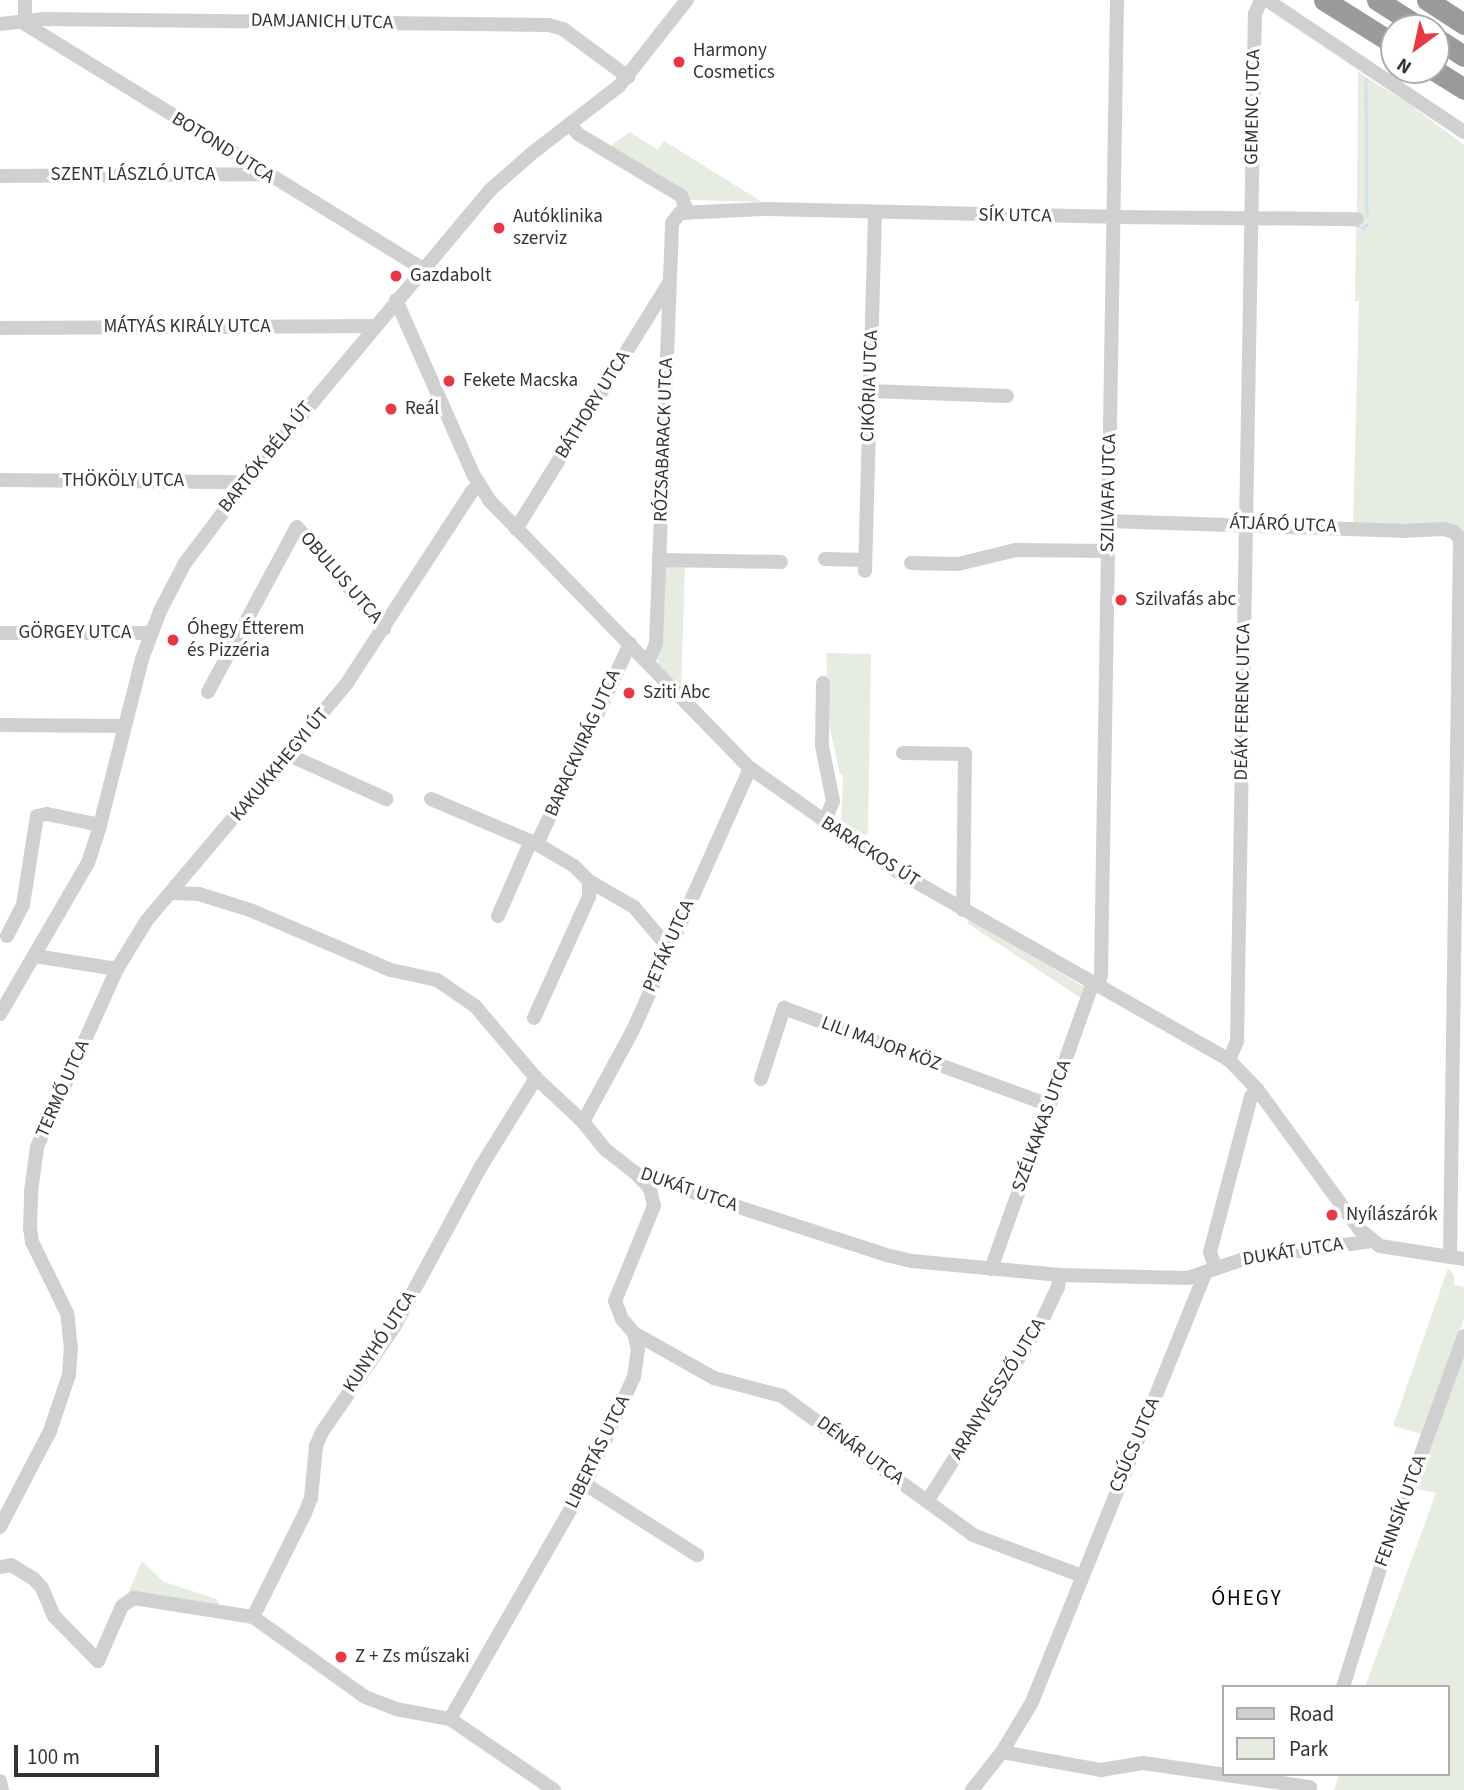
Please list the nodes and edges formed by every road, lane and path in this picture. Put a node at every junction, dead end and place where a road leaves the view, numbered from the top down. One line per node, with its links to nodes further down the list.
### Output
1 (25, 0): 11 (street)
2 (687, 0): 14 (street, BARTÓK BÉLA ÚT)
3 (1117, 0): 22 (street, SZILVAFA UTCA)
4 (1261, 0): 21 (street, GEMENC UTCA)
5 (1266, 0): 16 (street)
6 (1324, 0): 13 (highway)
7 (1377, 0): 9 (highway)
8 (1427, 0): 12 (highway)
9 (1399, 14)
10 (0, 24): 11 (street, DAMJANICH UTCA)
11 (25, 24): 14 (street, DAMJANICH UTCA); 17 (street, BOTOND UTCA)
12 (1464, 24)
13 (1380, 35)
14 (628, 78): 15 (street, BARTÓK BÉLA ÚT)
15 (570, 125): 20 (street); 24 (street, BARTÓK BÉLA ÚT)
16 (1464, 132)
17 (265, 174): 18 (street, SZENT LÁSZLÓ UTCA); 24 (street, BOTOND UTCA)
18 (0, 176)
19 (874, 213): 20 (street, SÍK UTCA); 22 (street, SÍK UTCA); 29 (street, CIKÓRIA UTCA)
20 (681, 215): 25 (street, RÓZSABARACK UTCA)
21 (1251, 216): 22 (street, SÍK UTCA); 23 (street, SÍK UTCA); 35 (street, DEÁK FERENC UTCA)
22 (1113, 217): 34 (street, SZILVAFA UTCA)
23 (1357, 219)
24 (422, 269): 26 (street, BARTÓK BÉLA ÚT)
25 (670, 281): 36 (street, BÁTHORY UTCA); 39 (street, RÓZSABARACK UTCA)
26 (396, 300): 27 (street, BARTÓK BÉLA ÚT); 33 (street, BARACKOS ÚT)
27 (374, 326): 28 (street, MÁTYÁS KIRÁLY UTCA); 32 (street, BARTÓK BÉLA ÚT)
28 (0, 327)
29 (870, 391): 30 (street); 38 (street, CIKÓRIA UTCA)
30 (1007, 396)
31 (0, 480): 32 (street, THÖKÖLY UTCA)
32 (246, 482): 44 (street, BARTÓK BÉLA ÚT)
33 (478, 486): 36 (street, BARACKOS ÚT); 42 (street, KAKUKKHEGYI ÚT)
34 (1108, 521): 35 (street, ÁTJÁRÓ UTCA); 37 (street, SZILVAFA UTCA)
35 (1246, 523): 70 (street, DEÁK FERENC UTCA); 78 (street, ÁTJÁRÓ UTCA)
36 (516, 528): 45 (street, BARACKOS ÚT)
37 (1108, 551): 41 (street); 67 (street, SZILVAFA UTCA)
38 (825, 559)
39 (659, 560): 40 (street); 46 (street, RÓZSABARACK UTCA)
40 (781, 562)
41 (911, 563)
42 (384, 629): 48 (street, OBULUS UTCA); 52 (street, KAKUKKHEGYI ÚT)
43 (0, 633): 44 (street, GÖRGEY UTCA)
44 (151, 633): 50 (street, BARTÓK BÉLA ÚT)
45 (630, 644): 46 (street, BARACKOS ÚT); 58 (street, BARACKVIRÁG UTCA)
46 (648, 663): 53 (street, BARACKOS ÚT)
47 (823, 683): 56 (street)
48 (208, 692)
49 (0, 725): 50 (street)
50 (125, 726): 57 (street, BARTÓK BÉLA ÚT)
51 (903, 753): 61 (street)
52 (289, 755): 54 (street); 60 (street, KAKUKKHEGYI ÚT)
53 (750, 768): 56 (street, BARACKOS ÚT); 64 (street, PETÁK UTCA)
54 (386, 799)
55 (431, 799): 58 (street)
56 (824, 823): 61 (street, BARACKOS ÚT)
57 (100, 825): 63 (street); 65 (street, BARTÓK BÉLA ÚT)
58 (534, 843): 59 (street); 62 (street, BARACKVIRÁG UTCA)
59 (589, 881): 64 (street); 69 (street)
60 (173, 893): 66 (street, KAKUKKHEGYI ÚT); 71 (street, DUKÁT UTCA)
61 (963, 910): 67 (street, BARACKOS ÚT)
62 (498, 916)
63 (7, 936)
64 (668, 947): 75 (street, PETÁK UTCA)
65 (35, 956): 66 (street); 68 (street, BARTÓK BÉLA ÚT)
66 (117, 968): 86 (street, TERMŐ UTCA)
67 (1095, 984): 70 (street, BARACKOS ÚT); 74 (street, SZÉLKAKAS UTCA)
68 (0, 1013)
69 (534, 1018)
70 (1228, 1060): 73 (street, BARACKOS ÚT)
71 (536, 1078): 75 (street, DUKÁT UTCA); 90 (street, KUNYHÓ UTCA)
72 (761, 1079): 74 (street, LILI MAJOR KÖZ)
73 (1257, 1090): 77 (street, BARACKOS ÚT); 80 (street, CSÚCS UTCA)
74 (1049, 1105): 79 (street, SZÉLKAKAS UTCA)
75 (583, 1122): 76 (street, DUKÁT UTCA)
76 (637, 1174): 79 (street, DUKÁT UTCA); 82 (street, LIBERTÁS UTCA)
77 (1372, 1241): 78 (street); 80 (street, DUKÁT UTCA)
78 (1457, 1258)
79 (991, 1269): 81 (street, DUKÁT UTCA)
80 (1211, 1269): 81 (street, DUKÁT UTCA); 89 (street, CSÚCS UTCA)
81 (1060, 1275): 85 (street, ARANYVESSZŐ UTCA)
82 (634, 1333): 84 (street, LIBERTÁS UTCA); 85 (street, DÉNÁR UTCA)
83 (1464, 1336): 91 (street, FENNSÍK UTCA)
84 (585, 1484): 87 (street); 92 (street, LIBERTÁS UTCA)
85 (928, 1500): 89 (street, DÉNÁR UTCA)
86 (0, 1527)
87 (697, 1555)
88 (0, 1567): 90 (street)
89 (1082, 1576): 93 (street, CSÚCS UTCA)
90 (253, 1617): 92 (street)
91 (1344, 1685)
92 (450, 1719): 99 (street)
93 (1002, 1752): 94 (street); 100 (street, CSÚCS UTCA)
94 (1222, 1773)
95 (1247, 1776): 97 (street)
96 (0, 1781): 98 (street)
97 (1311, 1784)
98 (2, 1790)
99 (554, 1790)
100 (972, 1790)

